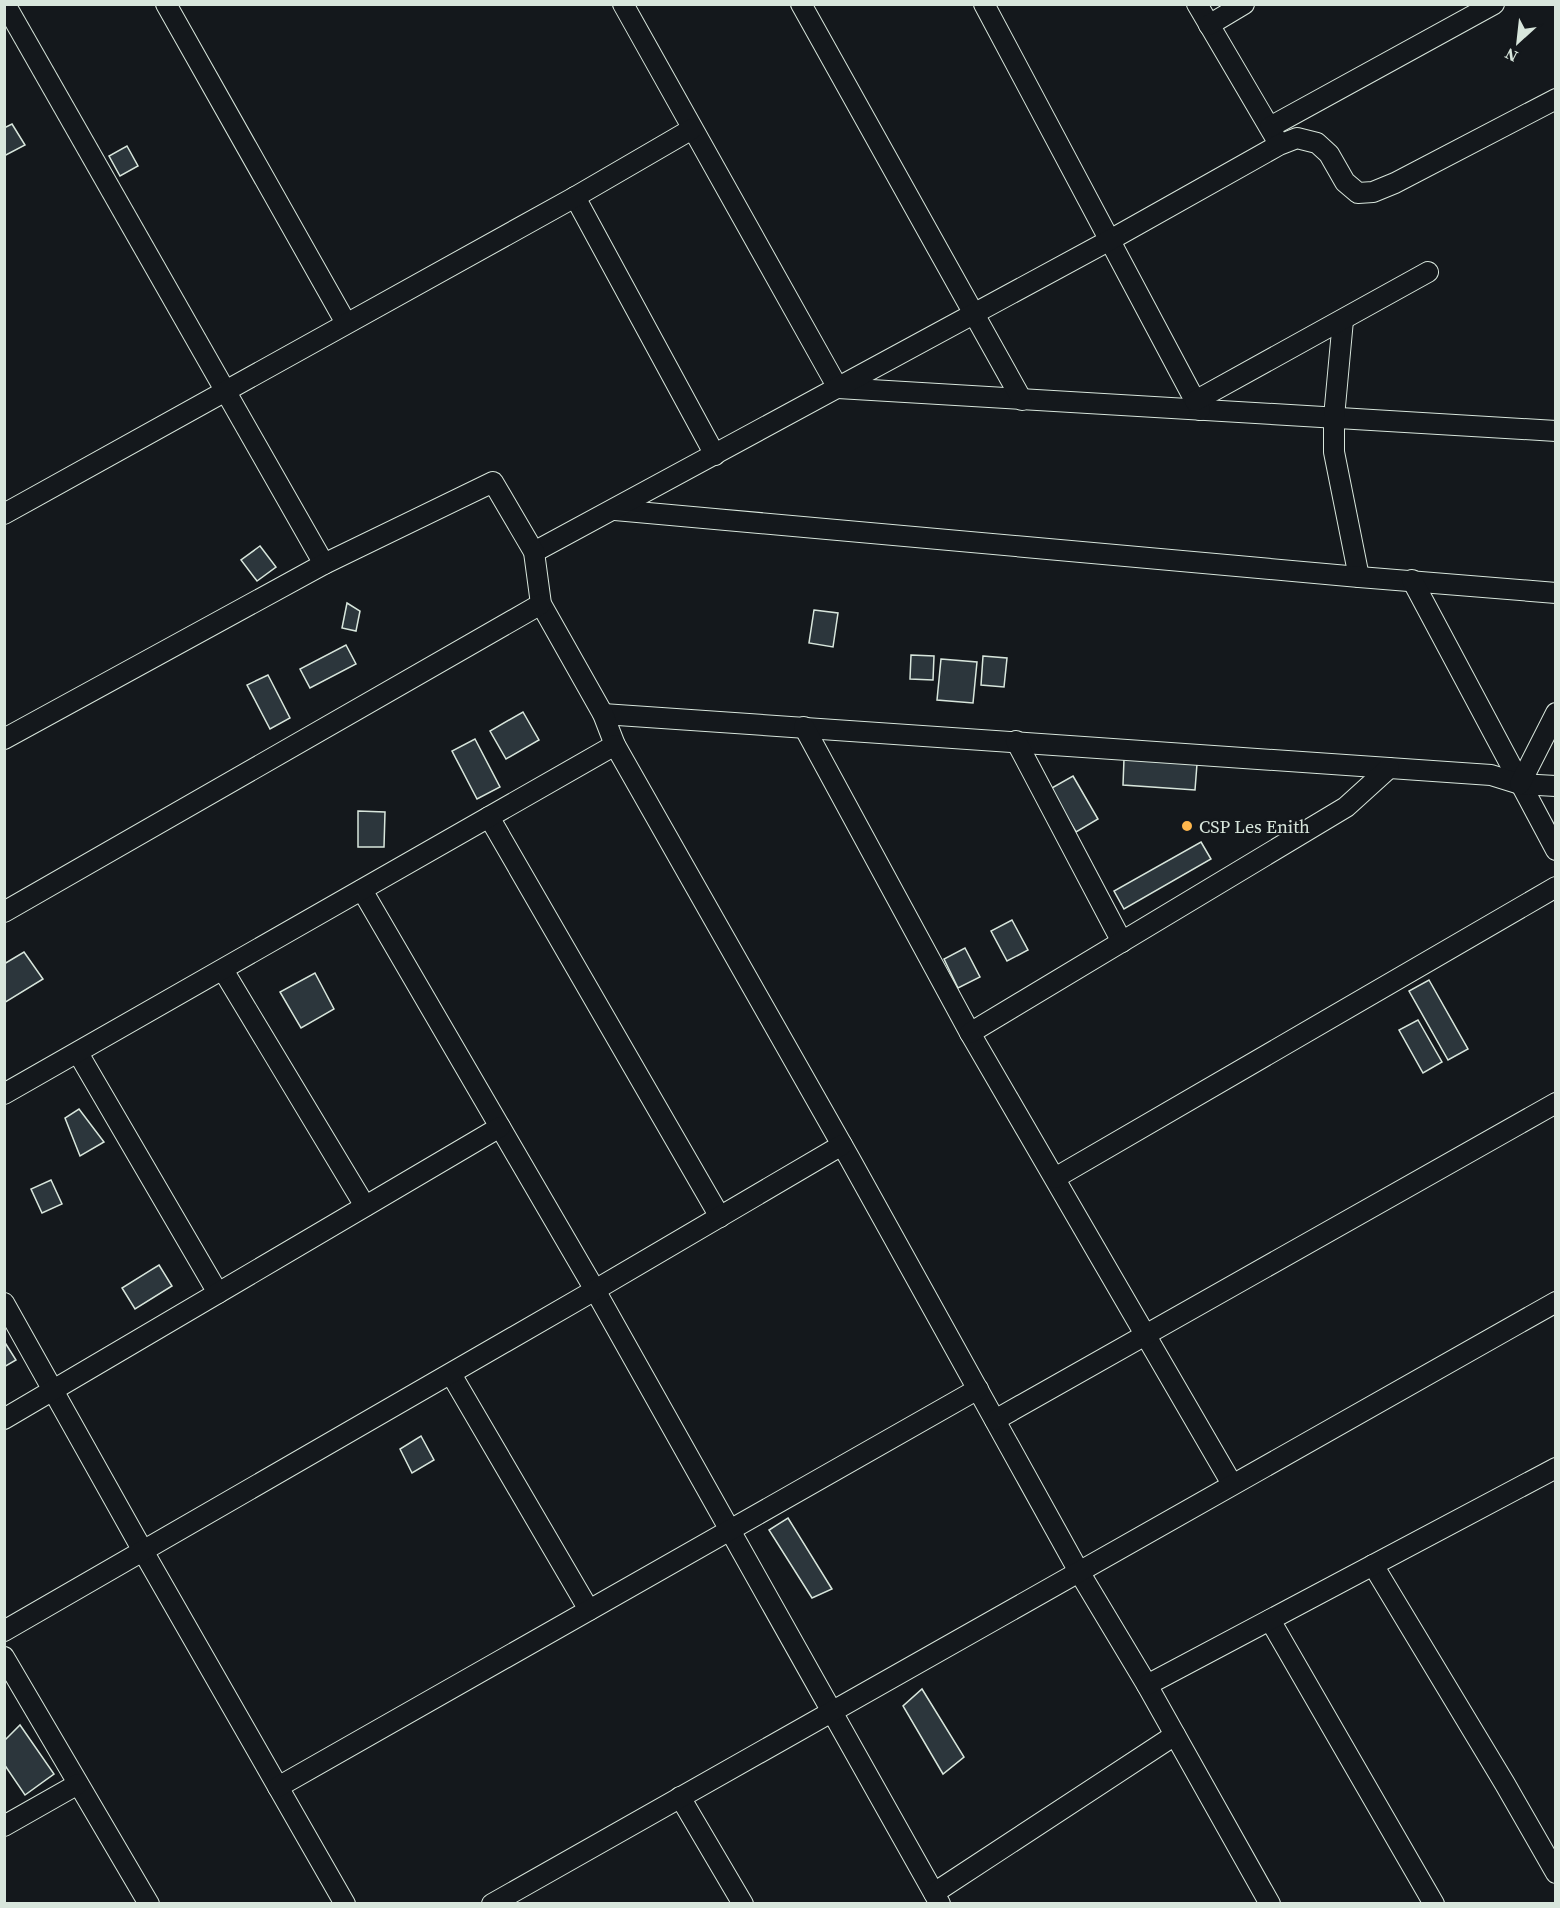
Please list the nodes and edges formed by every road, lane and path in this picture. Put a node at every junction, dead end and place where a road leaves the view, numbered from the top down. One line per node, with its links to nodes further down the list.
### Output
1 (5, 4): 21 (street)
2 (166, 4): 19 (street)
3 (623, 4): 12 (street)
4 (801, 4): 17 (street)
5 (984, 4): 15 (street)
6 (1197, 4): 9 (street)
7 (1244, 4): 9 (street)
8 (1494, 4): 11 (street)
9 (1209, 25): 11 (street)
10 (1556, 99): 13 (street)
11 (1270, 127): 13 (street)
12 (692, 129): 14 (street); 20 (street)
13 (1279, 145): 15 (street)
14 (575, 197): 19 (street); 26 (street)
15 (1110, 240): 17 (street); 23 (street)
16 (1428, 272): 18 (street)
17 (974, 314): 20 (street); 22 (street)
18 (1343, 320): 23 (street); 24 (street)
19 (346, 323): 21 (street)
20 (838, 388): 22 (street); 26 (street)
21 (225, 391): 28 (street); 30 (street)
22 (1022, 400): 23 (street)
23 (1198, 406): 24 (street)
24 (1334, 417): 25 (street); 31 (street)
25 (1556, 431)
26 (714, 456): 27 (street)
27 (615, 510): 29 (street); 31 (street)
28 (4, 514)
29 (534, 552): 30 (street); 34 (street)
30 (324, 564): 38 (street)
31 (1359, 577): 32 (street)
32 (1412, 580): 33 (street); 42 (street)
33 (1556, 593)
34 (541, 604): 36 (street); 48 (street)
35 (1556, 712): 42 (street)
36 (603, 714): 37 (street); 40 (street)
37 (804, 727): 39 (street); 51 (street)
38 (4, 738)
39 (1016, 741): 41 (street); 49 (street)
40 (615, 745): 44 (street); 56 (street)
41 (1389, 768): 42 (street); 49 (street)
42 (1520, 784): 43 (street); 45 (street)
43 (1556, 786)
44 (489, 817): 47 (street); 59 (street)
45 (1556, 850)
46 (1556, 887): 57 (street)
47 (362, 890): 50 (street); 55 (street)
48 (4, 912)
49 (1122, 942): 51 (street)
50 (223, 970): 52 (street); 58 (street)
51 (970, 1034): 57 (street)
52 (78, 1053): 53 (street); 61 (street)
53 (4, 1094)
54 (1556, 1103): 64 (street)
55 (500, 1127): 58 (street); 60 (street)
56 (842, 1145): 59 (street); 66 (street)
57 (1055, 1178): 64 (street)
58 (365, 1206): 61 (street)
59 (720, 1217): 60 (street)
60 (595, 1290): 65 (street); 72 (street)
61 (218, 1293): 67 (street)
62 (1556, 1302): 71 (street)
63 (4, 1303): 67 (street)
64 (1146, 1335): 69 (street); 71 (street)
65 (450, 1374): 73 (street); 76 (street)
66 (978, 1389): 69 (street); 72 (street)
67 (54, 1390): 68 (street); 73 (street)
68 (4, 1419)
69 (995, 1420): 75 (street)
70 (1556, 1468): 74 (street)
71 (1232, 1484): 75 (street)
72 (730, 1530): 76 (street); 81 (street)
73 (143, 1551): 78 (street); 84 (street)
74 (1373, 1565): 77 (street); 87 (street)
75 (1078, 1570): 80 (street); 81 (street)
76 (589, 1610): 84 (street)
77 (1270, 1620): 80 (street); 94 (street)
78 (4, 1631)
79 (4, 1658): 83 (street)
80 (1147, 1685): 82 (street)
81 (832, 1711): 85 (street); 88 (street)
82 (1175, 1735): 88 (street); 93 (street)
83 (78, 1784): 86 (street); 89 (street)
84 (278, 1787): 90 (street)
85 (680, 1797): 91 (street); 92 (street)
86 (4, 1826)
87 (1556, 1873)
88 (937, 1898)
89 (149, 1904)
90 (345, 1904)
91 (492, 1904)
92 (743, 1904)
93 (1269, 1904)
94 (1434, 1904)

